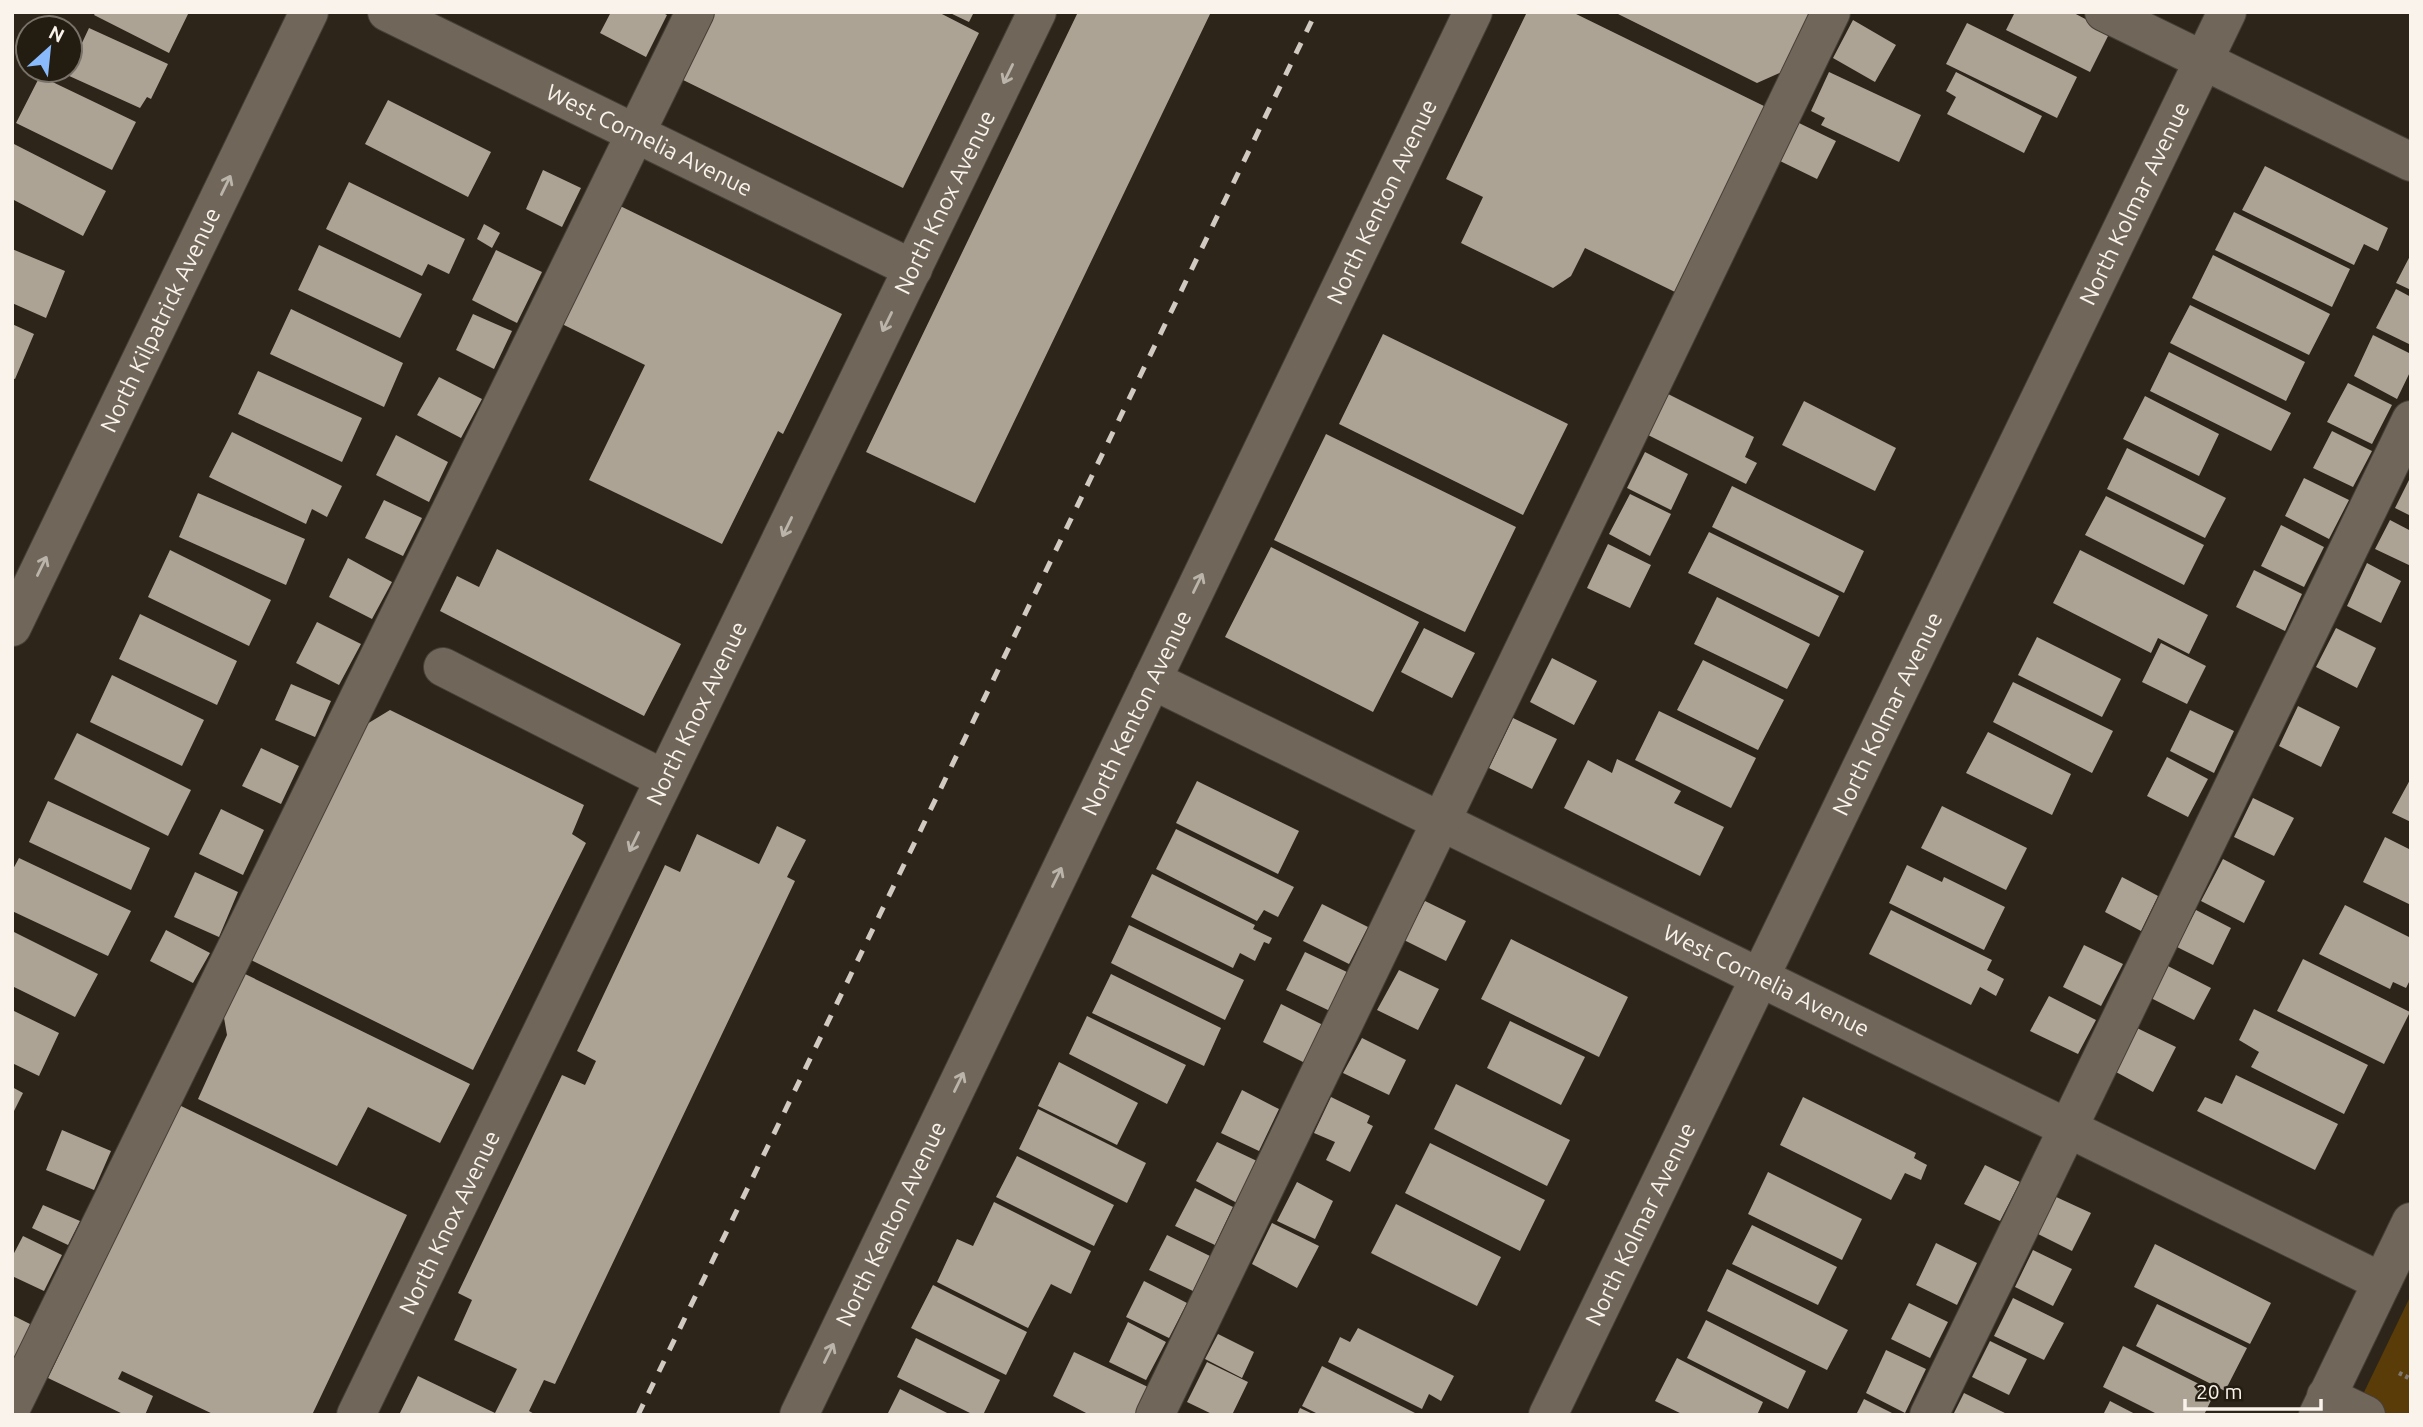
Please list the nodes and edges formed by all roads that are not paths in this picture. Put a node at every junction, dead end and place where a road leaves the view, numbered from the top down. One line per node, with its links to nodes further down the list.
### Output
1 (309, 12): 14 (street, North Kilpatrick Avenue, one-way to 1)
2 (387, 12): 10 (street, West Cornelia Avenue)
3 (695, 12): 10 (street)
4 (1037, 12): 12 (street, North Knox Avenue, one-way to 12)
5 (1473, 12): 16 (street, North Kenton Avenue, one-way to 5)
6 (1831, 12): 18 (street)
7 (2104, 12): 9 (street)
8 (2227, 12): 9 (street, North Kolmar Avenue)
9 (2203, 61): 11 (street); 19 (street, North Kolmar Avenue)
10 (635, 134): 12 (street, West Cornelia Avenue); 23 (street)
11 (2411, 162)
12 (912, 269): 17 (street, North Knox Avenue, one-way to 17)
13 (2411, 420): 20 (street)
14 (12, 627)
15 (443, 667): 17 (street)
16 (1152, 680): 18 (street, West Cornelia Avenue); 26 (street, North Kenton Avenue, one-way to 16)
17 (664, 779): 25 (street, North Knox Avenue, one-way to 25)
18 (1441, 821): 19 (street, West Cornelia Avenue); 27 (street)
19 (1760, 976): 20 (street, West Cornelia Avenue); 28 (street, North Kolmar Avenue)
20 (2067, 1127): 22 (street, West Cornelia Avenue); 29 (street)
21 (2411, 1222): 22 (street)
22 (2382, 1282): 24 (street)
23 (12, 1406)
24 (2322, 1406): 30 (street)
25 (356, 1415)
26 (799, 1415)
27 (1155, 1415)
28 (1548, 1415)
29 (1929, 1415)
30 (2366, 1415)

